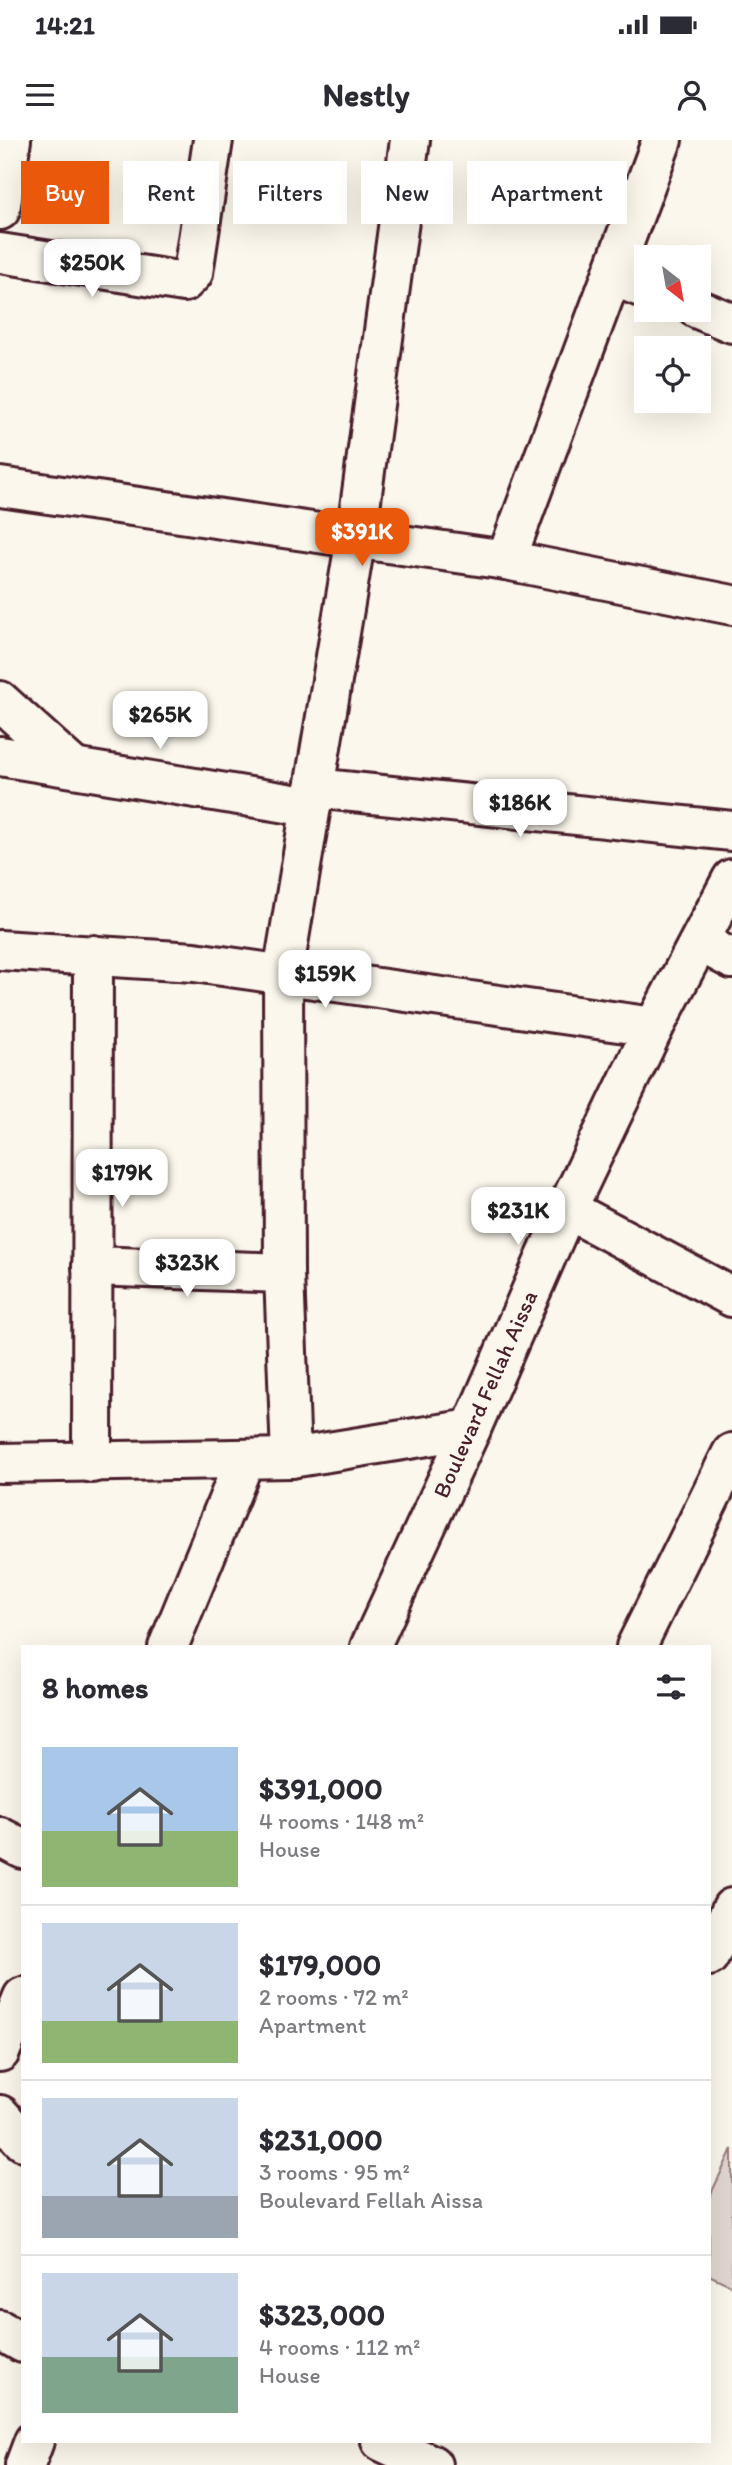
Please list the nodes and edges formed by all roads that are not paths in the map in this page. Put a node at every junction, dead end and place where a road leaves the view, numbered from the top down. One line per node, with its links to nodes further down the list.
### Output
1 (11, 140): 5 (street)
2 (213, 140): 6 (street)
3 (410, 140): 11 (street)
4 (662, 140): 7 (street)
5 (0, 210)
6 (0, 253)
7 (629, 283): 12 (street)
8 (711, 314): 9 (street)
9 (732, 323)
10 (0, 487): 11 (street)
11 (356, 537): 12 (street); 17 (street)
12 (506, 560): 13 (street)
13 (732, 605)
14 (0, 701): 16 (street)
15 (0, 756): 16 (street)
16 (72, 766): 17 (street)
17 (313, 798): 18 (street); 23 (street)
18 (732, 831)
19 (732, 879): 21 (street, Boulevard Fellah Aissa)
20 (0, 950): 22 (street)
21 (716, 950): 24 (street, Boulevard Fellah Aissa)
22 (93, 955): 23 (street); 26 (street)
23 (283, 974): 24 (street); 27 (street)
24 (654, 1027): 25 (street, Boulevard Fellah Aissa)
25 (567, 1209): 28 (street); 29 (street, Boulevard Fellah Aissa)
26 (92, 1266): 27 (street); 34 (street)
27 (284, 1273): 31 (street)
28 (732, 1297)
29 (471, 1429): 31 (street); 36 (street, Boulevard Fellah Aissa)
30 (732, 1453): 37 (street)
31 (291, 1458): 32 (street)
32 (244, 1459): 34 (street); 35 (street)
33 (0, 1463): 34 (street)
34 (92, 1463)
35 (168, 1645)
36 (371, 1645)
37 (637, 1645)
38 (0, 1837): 39 (street)
39 (21, 1848)
40 (732, 1908): 41 (street)
41 (711, 1952)
42 (21, 2002): 43 (street)
43 (0, 2052)
44 (0, 2115): 45 (street)
45 (21, 2139)
46 (0, 2330): 47 (street)
47 (21, 2342)
48 (33, 2443): 50 (street)
49 (385, 2443): 51 (street)
50 (26, 2465)
51 (432, 2465)

